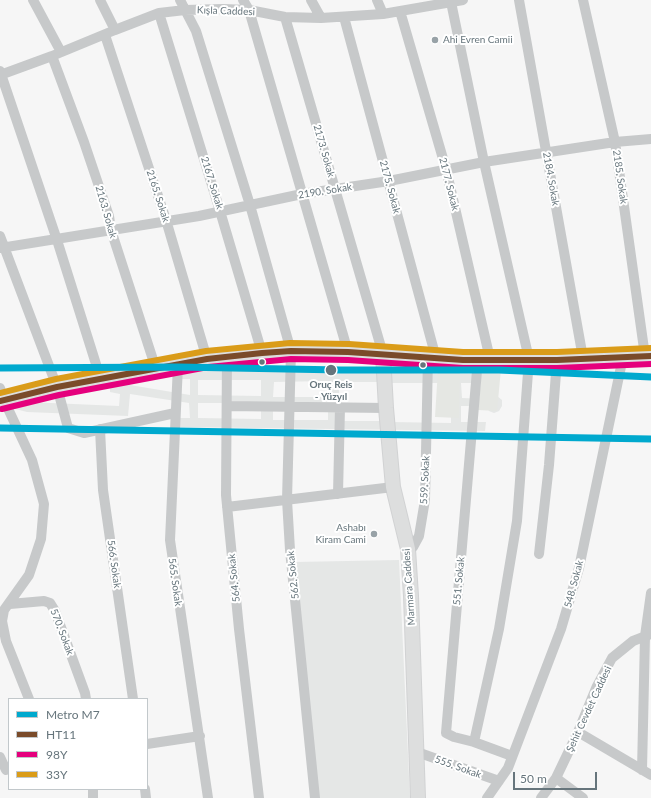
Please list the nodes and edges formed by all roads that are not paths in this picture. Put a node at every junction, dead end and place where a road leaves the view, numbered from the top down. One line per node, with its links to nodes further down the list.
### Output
1 (34, 0): 22 (street, 2163. Sokak)
2 (100, 0): 20 (street)
3 (180, 0): 12 (street, 562. Sokak)
4 (243, 0): 13 (street)
5 (311, 0): 19 (street)
6 (377, 0): 16 (street)
7 (463, 0): 10 (street, Kışla Caddesi)
8 (519, 0): 26 (street, 2184. Sokak)
9 (583, 0): 25 (street, 2185. Sokak)
10 (451, 2): 11 (street, Kışla Caddesi); 27 (street)
11 (422, 4): 14 (street, Kışla Caddesi)
12 (185, 10): 13 (street, Kışla Caddesi); 15 (street, Kışla Caddesi); 32 (street, 562. Sokak)
13 (249, 10): 18 (street, Kışla Caddesi); 31 (street)
14 (400, 11): 16 (street, Kışla Caddesi); 28 (street, 2177. Sokak)
15 (159, 13): 20 (street, Kışla Caddesi); 33 (street, 2167. Sokak)
16 (383, 14): 17 (street, Kışla Caddesi)
17 (344, 16): 19 (street, Kışla Caddesi); 29 (street, 2175. Sokak)
18 (285, 17): 19 (street, Kışla Caddesi); 30 (street, 2173. Sokak)
19 (321, 18)
20 (115, 30): 21 (street, Kışla Caddesi)
21 (105, 35): 22 (street, Kışla Caddesi); 34 (street, 2165. Sokak)
22 (57, 54): 23 (street, Kışla Caddesi); 35 (street, 2163. Sokak)
23 (1, 73): 37 (street)
24 (651, 139): 25 (street, 2190. Sokak)
25 (615, 142): 26 (street, 2190. Sokak); 43 (street, 2185. Sokak)
26 (546, 152): 27 (street, 2190. Sokak); 47 (street, 2184. Sokak)
27 (484, 162): 28 (street, 2190. Sokak); 50 (street)
28 (446, 169): 29 (street, 2190. Sokak); 49 (street, 2177. Sokak)
29 (389, 180): 30 (street, 2190. Sokak); 46 (street, 2175. Sokak)
30 (336, 189): 31 (street, 2190. Sokak); 42 (street, 2173. Sokak)
31 (302, 194): 32 (street, 2190. Sokak); 40 (street)
32 (250, 205): 33 (street, 2190. Sokak); 39 (street, 562. Sokak)
33 (220, 211): 34 (street, 2190. Sokak); 41 (street, 2167. Sokak)
34 (166, 220): 35 (street, 2190. Sokak); 48 (street, 2165. Sokak)
35 (111, 230): 37 (street, 2190. Sokak); 53 (street, 2163. Sokak)
36 (0, 236): 38 (street)
37 (57, 240): 38 (street, 2190. Sokak); 54 (street)
38 (2, 248): 55 (street)
39 (291, 351): 40 (main road); 41 (main road); 58 (street, 562. Sokak)
40 (348, 352): 42 (main road)
41 (262, 353): 44 (main road)
42 (383, 354): 46 (main road); 60 (main road, Marmara Caddesi)
43 (648, 356): 45 (main road)
44 (227, 357): 48 (main road); 57 (street, 564. Sokak)
45 (623, 357): 47 (main road); 80 (street, 548. Sokak)
46 (432, 358): 49 (main road); 67 (street, 559. Sokak)
47 (583, 358): 51 (main road)
48 (207, 359): 52 (main road)
49 (484, 359): 50 (main road); 77 (street, 551. Sokak)
50 (529, 359): 51 (main road); 77 (street)
51 (557, 360): 68 (street)
52 (178, 365): 53 (main road); 61 (street, 565. Sokak)
53 (156, 369): 54 (main road)
54 (101, 380): 55 (main road)
55 (57, 387): 56 (main road); 62 (street)
56 (1, 396): 70 (street)
57 (227, 406): 58 (street); 66 (street, 564. Sokak)
58 (289, 407): 59 (street); 65 (street, 562. Sokak)
59 (340, 407): 60 (street); 64 (street)
60 (386, 408): 63 (main road, Marmara Caddesi)
61 (175, 413): 62 (street); 76 (street, 565. Sokak)
62 (100, 429): 74 (street, 566. Sokak)
63 (393, 487): 64 (street); 67 (main road, Marmara Caddesi)
64 (338, 494): 65 (street)
65 (287, 500): 66 (street); 88 (street, 562. Sokak)
66 (227, 507): 87 (street, 564. Sokak)
67 (408, 549): 79 (main road, Marmara Caddesi)
68 (539, 554)
69 (651, 593): 71 (street)
70 (10, 604): 72 (street); 73 (street, 570. Sokak)
71 (648, 635): 75 (street, Şehit Cevdet Caddesi); 83 (street)
72 (28, 698)
73 (86, 698)
74 (133, 698)
75 (578, 732): 83 (street); 84 (street, Şehit Cevdet Caddesi)
76 (200, 736): 78 (street); 86 (street, 565. Sokak)
77 (474, 742): 80 (street, 551. Sokak)
78 (148, 744)
79 (417, 752): 85 (street, 555. Sokak); 89 (main road, Marmara Caddesi)
80 (512, 756): 85 (street, 548. Sokak)
81 (0, 757): 82 (street)
82 (5, 770)
83 (647, 772)
84 (556, 778): 91 (street, Şehit Cevdet Caddesi); 92 (street)
85 (499, 781): 90 (street, 548. Sokak)
86 (208, 798)
87 (259, 798)
88 (315, 798)
89 (418, 798)
90 (487, 798)
91 (541, 798)
92 (583, 798)

